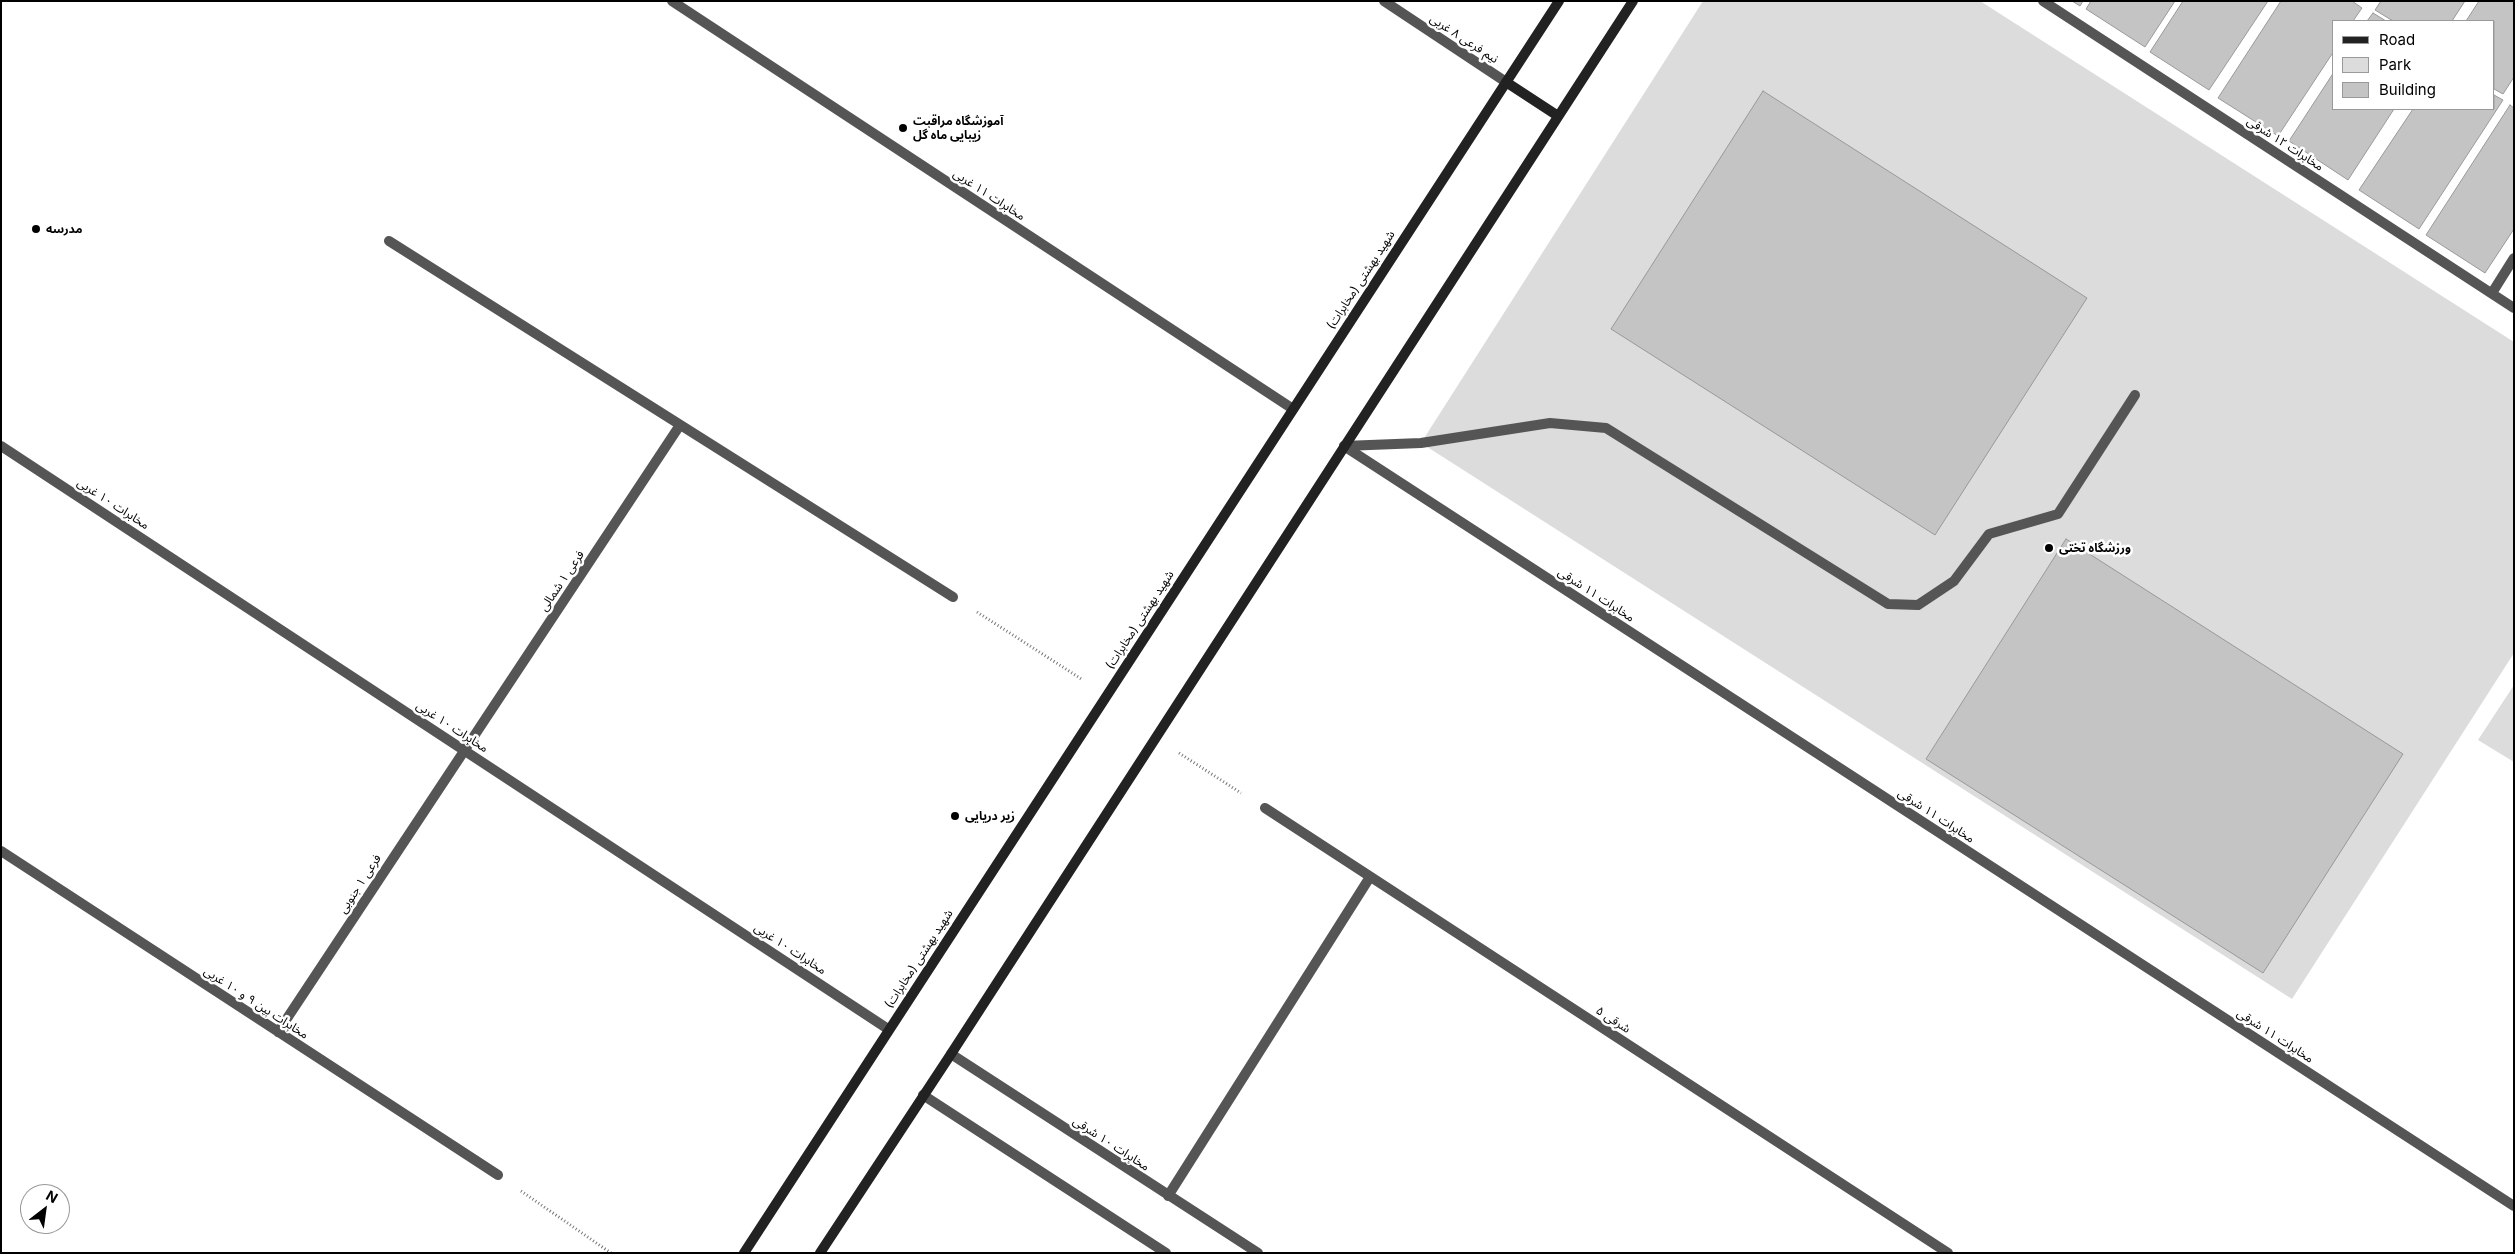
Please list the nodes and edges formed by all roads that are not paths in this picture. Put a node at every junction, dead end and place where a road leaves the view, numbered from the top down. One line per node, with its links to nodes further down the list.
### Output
1 (672, 1): 13 (street, مخابرات ۱۱ غربی)
2 (1384, 1): 6 (street, نیم فرعی ۸ غربی)
3 (1559, 1): 6 (main road, شهید بهشتی (مخابرات))
4 (1633, 1): 7 (main road)
5 (2043, 1): 10 (street, مخابرات ۱۲ شرقی)
6 (1506, 82): 7 (main road); 13 (main road, شهید بهشتی (مخابرات))
7 (1558, 116): 16 (main road)
8 (389, 241): 14 (street)
9 (2514, 258): 10 (street)
10 (2492, 293): 11 (street, مخابرات ۱۲ شرقی)
11 (2514, 308)
12 (2135, 395): 16 (street)
13 (1292, 409): 22 (main road, شهید بهشتی (مخابرات))
14 (680, 425): 17 (street); 18 (street, فرعی ۱ شمالی)
15 (1, 446): 18 (street, مخابرات ۱۰ غربی)
16 (1344, 446): 24 (main road); 28 (street, مخابرات ۱۱ شرقی)
17 (953, 597)
18 (464, 750): 22 (street, مخابرات ۱۰ غربی); 23 (street, فرعی ۱ جنوبی)
19 (1265, 808): 21 (street, شرقی ۵)
20 (1, 851): 23 (street, مخابرات بین ۹ و ۱۰ غربی)
21 (1370, 877): 27 (street); 33 (street, شرقی ۵)
22 (888, 1029): 29 (main road, شهید بهشتی (مخابرات))
23 (278, 1032): 26 (street, مخابرات بین ۹ و ۱۰ غربی)
24 (951, 1054): 25 (main road); 27 (street, مخابرات ۱۰ شرقی)
25 (923, 1095): 30 (main road); 31 (street)
26 (498, 1175)
27 (1168, 1196): 32 (street, مخابرات ۱۰ شرقی)
28 (2514, 1206)
29 (744, 1253)
30 (820, 1253)
31 (1166, 1253)
32 (1258, 1253)
33 (1948, 1253)

